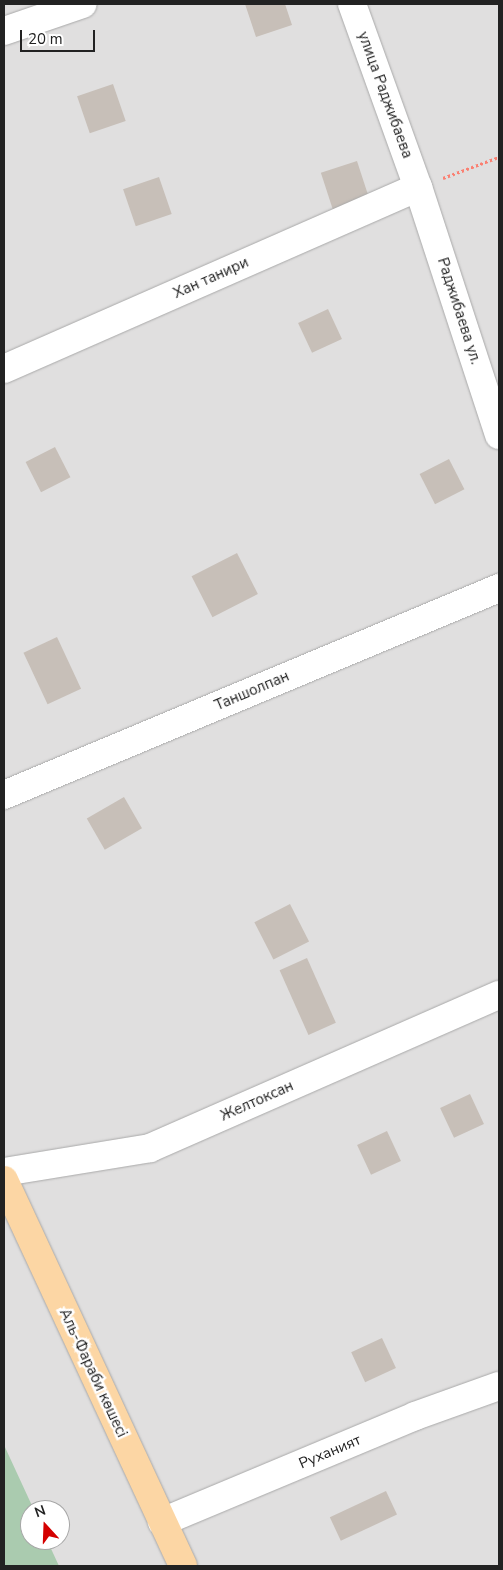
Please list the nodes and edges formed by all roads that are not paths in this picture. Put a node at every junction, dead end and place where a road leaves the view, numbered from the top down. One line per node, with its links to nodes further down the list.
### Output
1 (83, 4): 3 (street)
2 (352, 4): 4 (street, улица Раджибаева)
3 (4, 31)
4 (418, 187): 5 (street, Хан танири); 6 (street, Раджибаева ул.)
5 (4, 369)
6 (499, 435)
7 (499, 588): 8 (street, Таншолпан)
8 (4, 795)
9 (499, 995): 10 (street, Желтоксан)
10 (4, 1172)
11 (4, 1180): 13 (main road, Аль-Фараби көшесі)
12 (499, 1386): 13 (street, Руханият)
13 (162, 1522): 14 (main road, Аль-Фараби көшесі)
14 (183, 1566)

